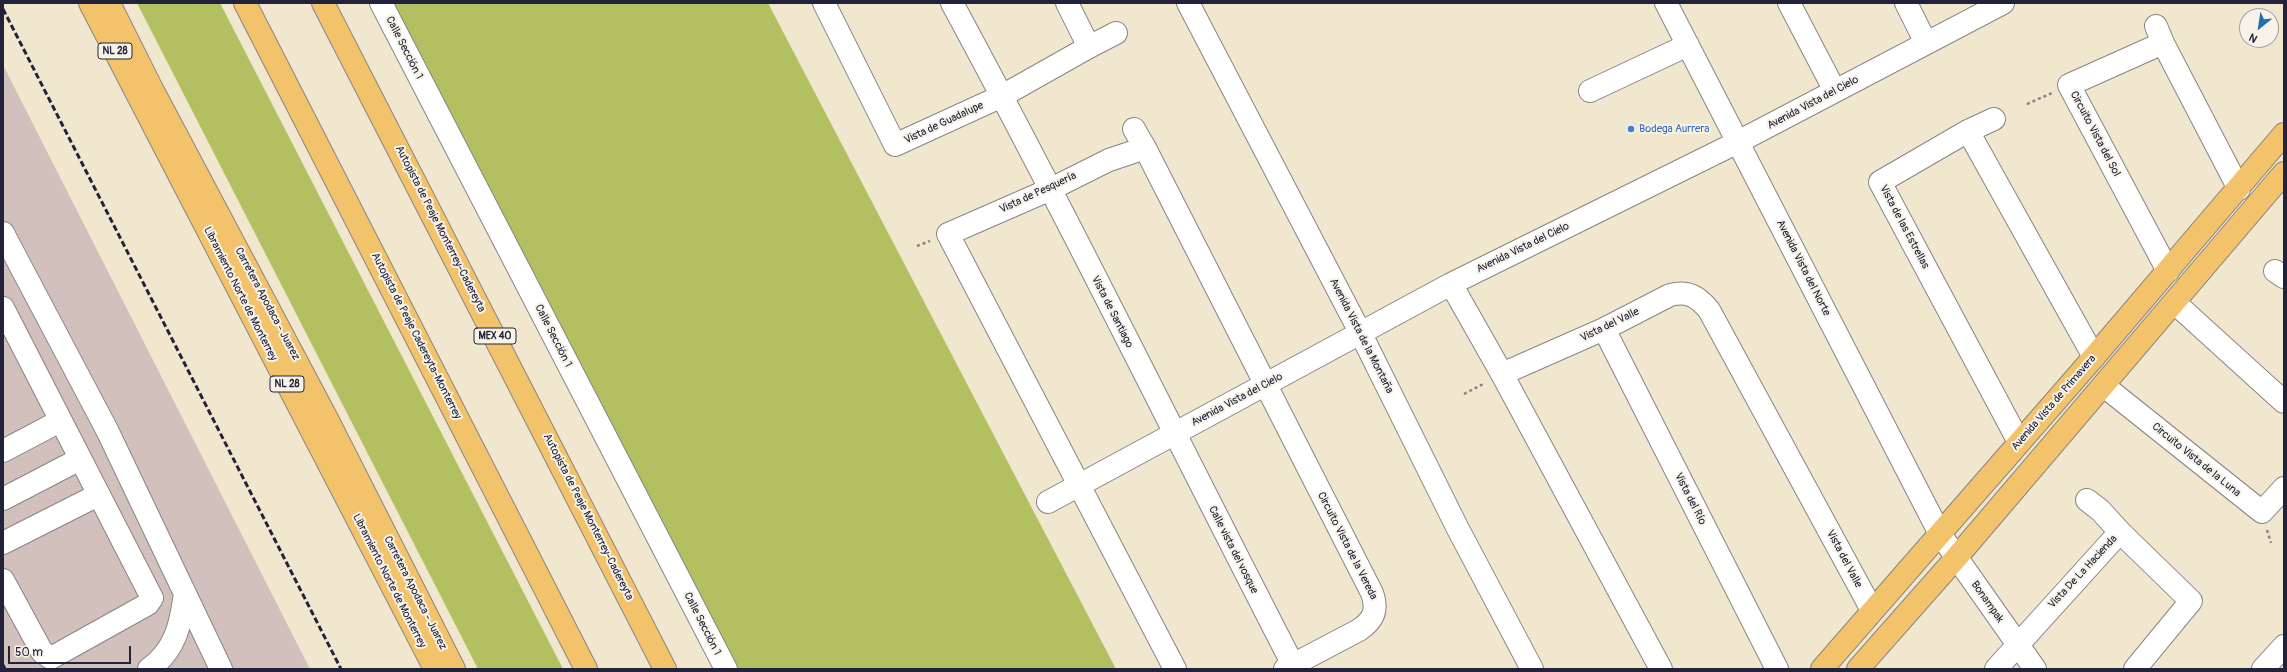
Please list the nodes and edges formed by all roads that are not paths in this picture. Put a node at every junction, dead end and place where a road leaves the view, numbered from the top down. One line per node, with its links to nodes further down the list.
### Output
1 (90, 3): 65 (main road, Libramiento Norte de Monterrey / NL 28)
2 (110, 3): 66 (main road, Carretera Apodaca - Juarez / NL 28)
3 (244, 3): 67 (main road, Autopista de Peaje Cadereyta-Monterrey)
4 (323, 3): 68 (main road, Autopista de Peaje Monterrey-Cadereyta / MEX 40)
5 (381, 3): 69 (street, Calle Sección 1)
6 (824, 3): 20 (street, Vista de Guadalupe)
7 (952, 3): 20 (street, Vista de Santiago)
8 (1067, 3): 17 (street)
9 (1188, 3): 36 (street, Avenida Vista de la Montaña)
10 (1666, 3): 16 (street, Avenida Vista del Norte)
11 (1788, 3): 19 (street)
12 (1906, 3): 15 (street)
13 (2003, 3): 15 (street, Avenida Vista del Cielo)
14 (1116, 33): 17 (street, Vista de Guadalupe)
15 (1926, 43): 19 (street, Avenida Vista del Cielo)
16 (1688, 45): 18 (street); 25 (street, Avenida Vista del Norte)
17 (1089, 46): 20 (street, Vista de Guadalupe)
18 (1590, 91)
19 (1835, 91): 25 (street, Avenida Vista del Cielo)
20 (1002, 96): 28 (street, Vista de Santiago)
21 (1994, 119): 23 (street)
22 (1134, 129): 26 (street)
23 (1968, 131): 37 (street); 44 (street, Vista de las Estrellas)
24 (2284, 134): 29 (main road, Avenida Vista de Primavera)
25 (1738, 142): 32 (street, Avenida Vista del Cielo); 54 (street, Avenida Vista del Norte)
26 (1145, 148): 28 (street, Vista de Pesquería); 39 (street)
27 (2284, 173): 33 (main road)
28 (1051, 189): 43 (street, Vista de Santiago); 47 (street, Vista de Pesquería)
29 (2239, 189): 31 (main road, Avenida Vista de Primavera); 31 (street, Circuito Vista del Sol)
30 (3, 233): 58 (street)
31 (2168, 271): 37 (main road, Avenida Vista de Primavera)
32 (1451, 284): 36 (street, Avenida Vista del Cielo); 38 (street)
33 (2175, 303): 40 (main road); 41 (street)
34 (3, 308): 42 (street)
35 (1604, 329): 38 (street, Vista del Valle); 59 (street, Vista del Valle); 73 (street, Vista del Río)
36 (1361, 334): 39 (street, Avenida Vista del Cielo); 71 (street, Avenida Vista de la Montaña)
37 (2094, 357): 44 (main road, Avenida Vista de Primavera)
38 (1502, 374): 72 (street)
39 (1265, 385): 43 (street, Avenida Vista del Cielo); 62 (street, Circuito Vista de la Vereda)
40 (2104, 386): 48 (street, Circuito Vista de la Luna); 56 (main road)
41 (2284, 402)
42 (60, 421): 45 (street); 46 (street)
43 (1174, 435): 47 (street, Avenida Vista del Cielo); 62 (street, Calle vista del vosque)
44 (2019, 442): 54 (main road, Avenida Vista de Primavera)
45 (3, 451)
46 (80, 459): 49 (street); 50 (street)
47 (1079, 484): 52 (street, Avenida Vista del Cielo); 70 (street)
48 (2284, 488)
49 (98, 495): 55 (street); 57 (street)
50 (3, 499)
51 (2087, 500): 53 (street)
52 (1048, 502)
53 (2120, 532): 60 (street, Vista De La Hacienda); 78 (street, Vista De La Hacienda)
54 (1940, 534): 56 (street, Bonampak); 59 (main road, Avenida Vista de Primavera)
55 (3, 543)
56 (1956, 558): 60 (street, Bonampak); 75 (main road)
57 (3, 580)
58 (185, 593): 63 (street); 64 (street)
59 (1872, 610): 74 (main road, Avenida Vista de Primavera)
60 (2017, 644): 76 (street, Vista De La Hacienda); 77 (street, Bonampak)
61 (2284, 646): 79 (street)
62 (1289, 667)
63 (150, 669)
64 (221, 669)
65 (435, 669)
66 (454, 669)
67 (586, 669)
68 (665, 669)
69 (726, 669)
70 (1176, 669)
71 (1532, 669)
72 (1660, 669)
73 (1777, 669)
74 (1822, 669)
75 (1858, 669)
76 (1996, 669)
77 (2035, 669)
78 (2135, 669)
79 (2263, 669)

